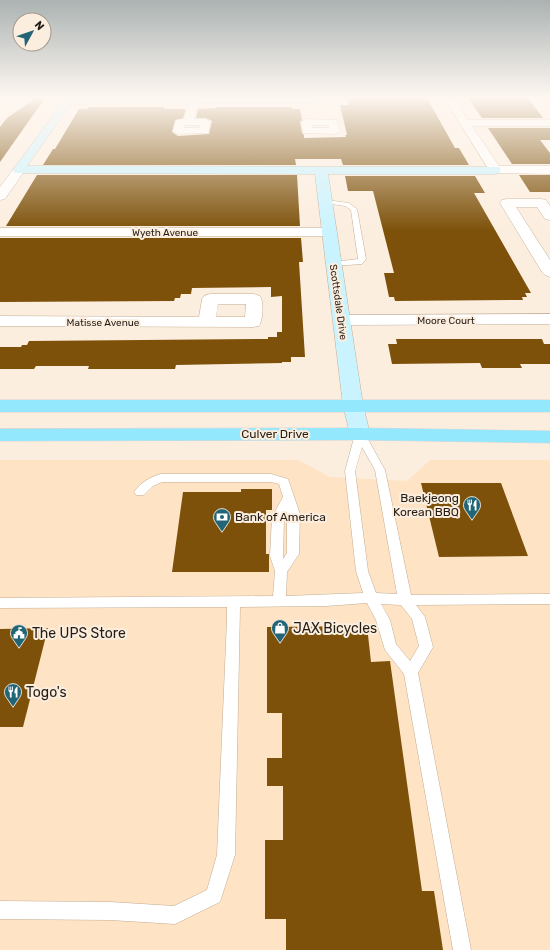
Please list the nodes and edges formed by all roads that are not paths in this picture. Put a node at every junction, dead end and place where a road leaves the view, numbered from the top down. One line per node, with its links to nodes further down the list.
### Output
1 (39, 142): 3 (street)
2 (477, 142): 5 (street)
3 (19, 170): 4 (street); 7 (street)
4 (321, 170): 5 (street); 9 (street, Scottsdale Drive)
5 (495, 170): 6 (street)
6 (550, 170)
7 (6, 180): 8 (street)
8 (0, 196)
9 (326, 202): 12 (street, Scottsdale Drive); 13 (lane)
10 (536, 217): 14 (street)
11 (0, 232): 12 (street, Wyeth Avenue)
12 (330, 232): 13 (street, Scottsdale Drive)
13 (334, 264): 16 (street, Scottsdale Drive)
14 (550, 272)
15 (550, 319): 16 (street, Moore Court)
16 (342, 320): 19 (street, Scottsdale Drive)
17 (0, 321): 18 (street, Matisse Avenue)
18 (207, 322)
19 (353, 405): 20 (main road); 21 (main road); 22 (street, Scottsdale Drive)
20 (550, 406)
21 (4, 407)
22 (360, 434): 23 (main road, Culver Drive); 24 (main road, Culver Drive); 28 (lane); 30 (lane)
23 (0, 435)
24 (550, 437)
25 (140, 492): 26 (lane)
26 (288, 498): 27 (lane); 27 (lane)
27 (281, 571): 32 (lane)
28 (371, 598): 30 (lane); 32 (lane); 34 (lane)
29 (550, 599): 30 (lane)
30 (405, 600): 34 (lane)
31 (234, 602): 32 (lane); 33 (lane); 35 (lane)
32 (279, 602)
33 (0, 603)
34 (411, 672): 36 (lane)
35 (0, 910)
36 (462, 950)

